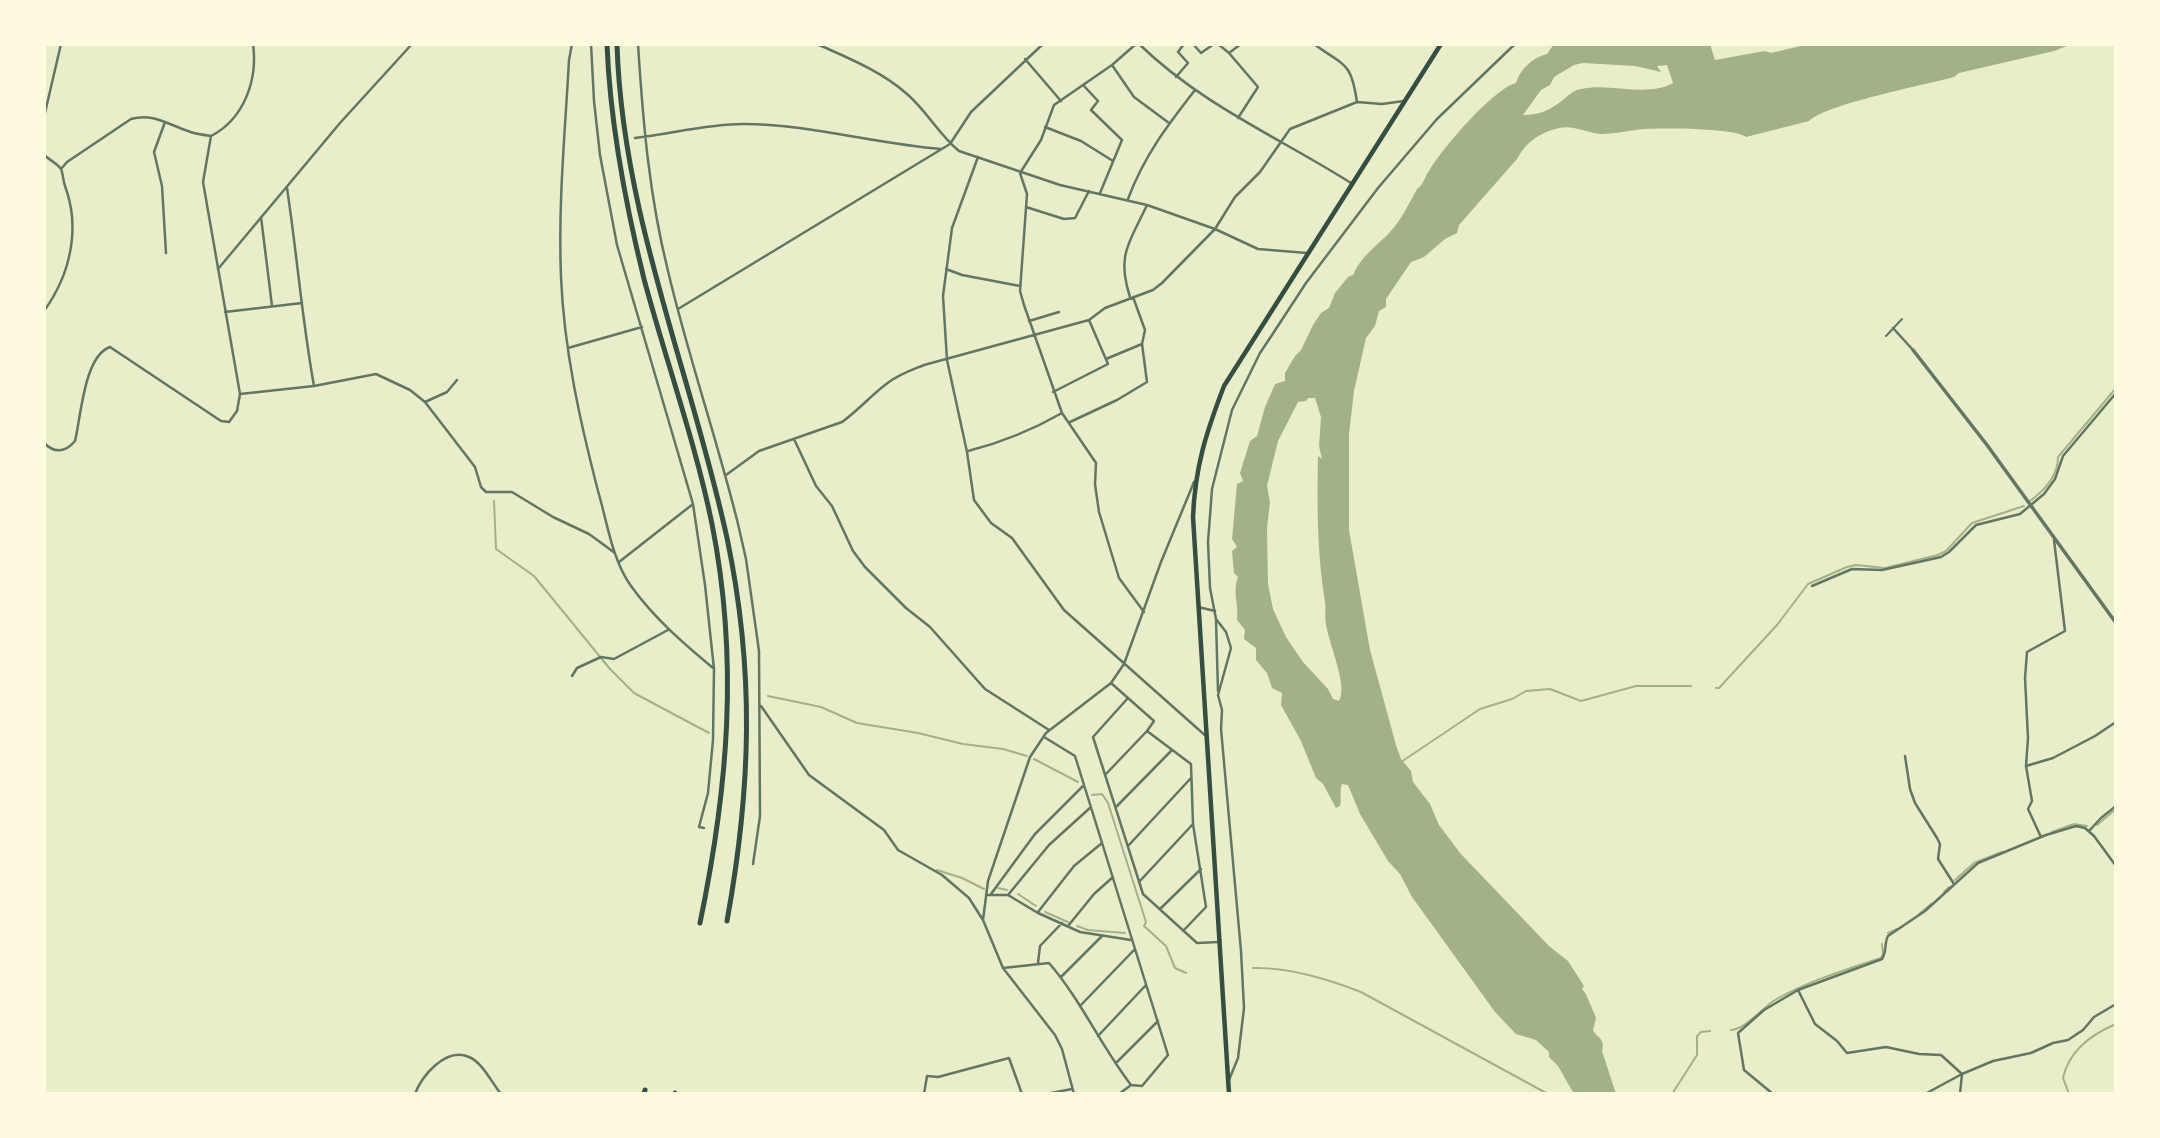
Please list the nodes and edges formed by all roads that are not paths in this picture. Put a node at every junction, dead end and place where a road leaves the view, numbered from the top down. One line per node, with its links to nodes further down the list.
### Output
1 (61, 44): 28 (street)
2 (253, 44): 33 (street)
3 (412, 44): 47 (street)
4 (572, 44): 75 (street)
5 (591, 44): 41 (street)
6 (607, 44): 142 (highway)
7 (617, 44): 141 (highway)
8 (638, 44): 35 (street)
9 (817, 44): 37 (street)
10 (1043, 44): 20 (street)
11 (1137, 44): 21 (street); 22 (street)
12 (1184, 44): 22 (street)
13 (1193, 44): 14 (street)
14 (1216, 44): 19 (street)
15 (1241, 44): 19 (street)
16 (1314, 44): 27 (street)
17 (1441, 44): 26 (highway)
18 (1515, 44): 100 (street)
19 (1229, 53): 29 (street)
20 (1025, 59): 25 (street); 37 (street)
21 (1112, 65): 23 (street); 31 (street)
22 (1176, 77): 24 (street)
23 (1083, 86): 25 (street); 43 (street)
24 (1195, 90): 29 (street); 31 (street)
25 (1061, 101): 32 (street)
26 (1404, 101): 27 (street); 46 (highway)
27 (1357, 102): 36 (street)
28 (44, 117)
29 (1238, 118): 36 (street)
30 (165, 122): 33 (street); 44 (street); 55 (street)
31 (1169, 123): 50 (street)
32 (1045, 127): 43 (street); 45 (street)
33 (211, 136): 57 (street)
34 (635, 138): 35 (street)
35 (644, 138): 38 (street); 63 (street)
36 (1280, 143): 46 (street); 54 (street)
37 (950, 144): 38 (street); 42 (street)
38 (941, 149): 63 (street)
39 (607, 150): 41 (street)
40 (44, 155): 44 (street)
41 (600, 155): 70 (street)
42 (978, 157): 45 (street); 58 (street)
43 (1113, 161): 49 (street)
44 (61, 169): 64 (street)
45 (1020, 173): 48 (street); 52 (street)
46 (1351, 183): 56 (highway)
47 (286, 187): 53 (street); 61 (street)
48 (1089, 191): 49 (street); 52 (street)
49 (1100, 193): 50 (street)
50 (1128, 199): 51 (street)
51 (1147, 205): 54 (street); 60 (street)
52 (1026, 207): 59 (street)
53 (261, 217): 57 (street); 62 (street)
54 (1216, 229): 56 (street); 60 (street)
55 (166, 253)
56 (1307, 253): 91 (highway)
57 (217, 269): 65 (street)
58 (946, 269): 59 (street); 78 (street)
59 (1020, 286): 69 (street)
60 (1131, 297): 68 (street); 74 (street)
61 (302, 303): 62 (street); 80 (street)
62 (272, 306): 65 (street)
63 (678, 309): 90 (street)
64 (44, 311)
65 (225, 312): 83 (street)
66 (1059, 313): 69 (street)
67 (1902, 319): 71 (lane)
68 (1089, 320): 72 (street); 77 (street)
69 (1029, 321): 72 (street)
70 (642, 327): 75 (street); 92 (street)
71 (1893, 328): 73 (lane); 76 (street)
72 (1034, 336): 78 (street); 81 (street)
73 (1886, 336)
74 (1142, 344): 77 (street); 86 (street)
75 (568, 348): 95 (street)
76 (1913, 350): 93 (street)
77 (1106, 359): 81 (street)
78 (947, 360): 87 (street); 89 (street)
79 (457, 380): 84 (street)
80 (314, 386): 83 (street); 84 (street)
81 (1053, 392): 85 (street)
82 (2116, 393): 93 (street)
83 (240, 394): 88 (street)
84 (425, 402): 95 (street)
85 (1062, 413): 86 (street); 89 (street)
86 (1069, 422): 99 (street)
87 (794, 439): 90 (street); 111 (street)
88 (44, 443)
89 (967, 452): 103 (street)
90 (726, 475): 109 (street)
91 (1194, 482): 98 (highway); 99 (street)
92 (693, 504): 96 (street); 104 (street)
93 (2030, 506): 94 (street); 97 (street)
94 (2054, 540): 101 (street); 117 (street)
95 (617, 554): 96 (street)
96 (619, 562): 102 (street)
97 (1812, 586)
98 (1198, 607): 100 (street); 114 (highway)
99 (1144, 612): 103 (street)
100 (1215, 612): 107 (street); 107 (street)
101 (2116, 623)
102 (668, 630): 104 (street); 105 (street)
103 (1124, 664): 106 (street); 114 (street)
104 (714, 669): 125 (street)
105 (572, 676)
106 (1111, 683): 108 (street); 111 (street)
107 (1218, 695): 161 (street)
108 (1128, 698): 112 (street); 118 (street)
109 (761, 706): 130 (street); 140 (street)
110 (2116, 722): 117 (street)
111 (1049, 730): 113 (street)
112 (1147, 731): 115 (street); 118 (street)
113 (1044, 737): 120 (street); 136 (street)
114 (1207, 737): 148 (highway)
115 (1172, 750): 119 (street); 123 (street)
116 (1905, 756): 135 (street)
117 (2026, 766): 127 (street)
118 (1106, 775): 123 (street)
119 (1191, 778): 124 (street); 129 (street)
120 (1084, 785): 122 (street); 136 (street)
121 (2116, 806): 126 (street)
122 (1091, 807): 128 (street); 137 (street)
123 (1116, 807): 129 (street)
124 (1193, 824): 132 (street); 134 (street)
125 (704, 828)
126 (2090, 831): 127 (street); 131 (street)
127 (2041, 837): 135 (street)
128 (1102, 843): 133 (street); 139 (street)
129 (1128, 846): 134 (street)
130 (753, 864)
131 (2116, 866)
132 (1201, 869): 138 (street); 145 (street)
133 (1112, 877): 144 (street); 147 (street)
134 (1139, 882): 138 (street)
135 (1954, 884): 154 (street)
136 (988, 895): 137 (street); 140 (street)
137 (1008, 895): 139 (street)
138 (1160, 909): 145 (street)
139 (1038, 913): 143 (street)
140 (983, 920): 151 (street)
141 (727, 921)
142 (700, 923)
143 (1062, 923): 144 (street); 150 (street)
144 (1068, 926): 146 (street)
145 (1183, 931): 148 (street)
146 (1102, 936): 147 (street); 152 (street)
147 (1132, 940): 149 (street)
148 (1219, 942): 161 (highway)
149 (1135, 949): 153 (street); 156 (street)
150 (1038, 963): 151 (street); 152 (street)
151 (1003, 968): 163 (street)
152 (1061, 977): 156 (street)
153 (1146, 985): 157 (street); 158 (street)
154 (1798, 990): 160 (street); 172 (street)
155 (2116, 1004): 160 (street)
156 (1080, 1006): 158 (street)
157 (1158, 1021): 159 (street); 162 (street)
158 (1098, 1036): 159 (street)
159 (1115, 1064): 162 (street)
160 (1962, 1074): 173 (street); 174 (street)
161 (1228, 1082): 171 (highway)
162 (1130, 1085): 170 (street)
163 (1072, 1089): 168 (street); 169 (street)
164 (415, 1094): 165 (street)
165 (500, 1094)
166 (924, 1094): 167 (street)
167 (1022, 1094)
168 (1046, 1094)
169 (1074, 1094)
170 (1119, 1094)
171 (1229, 1094)
172 (1773, 1094)
173 (1925, 1094)
174 (1960, 1094)

